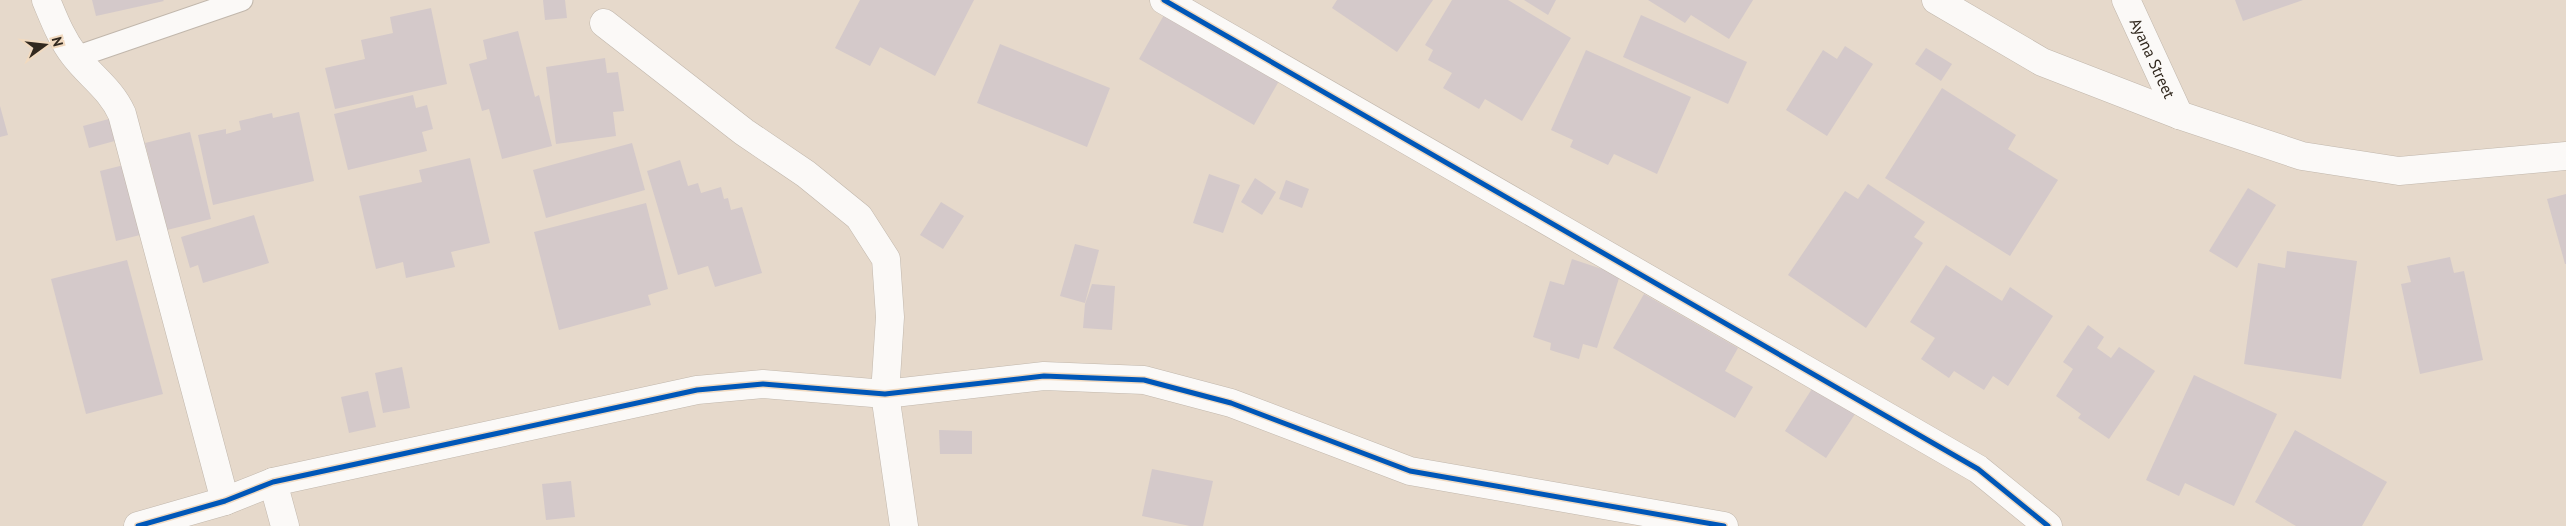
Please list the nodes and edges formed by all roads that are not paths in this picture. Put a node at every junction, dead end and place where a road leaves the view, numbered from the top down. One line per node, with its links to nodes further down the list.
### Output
1 (46, 0): 7 (street)
2 (242, 0): 7 (lane)
3 (1164, 0): 17 (street)
4 (1936, 0): 8 (street)
5 (2126, 0): 8 (street, Ayana Street)
6 (604, 23): 10 (street)
7 (76, 57): 12 (street)
8 (2179, 115): 9 (street)
9 (2566, 156)
10 (884, 394): 11 (street); 15 (street); 16 (street)
11 (273, 482): 12 (street); 14 (street)
12 (225, 501): 13 (street)
13 (138, 526)
14 (285, 526)
15 (904, 526)
16 (1724, 526)
17 (2048, 526)

